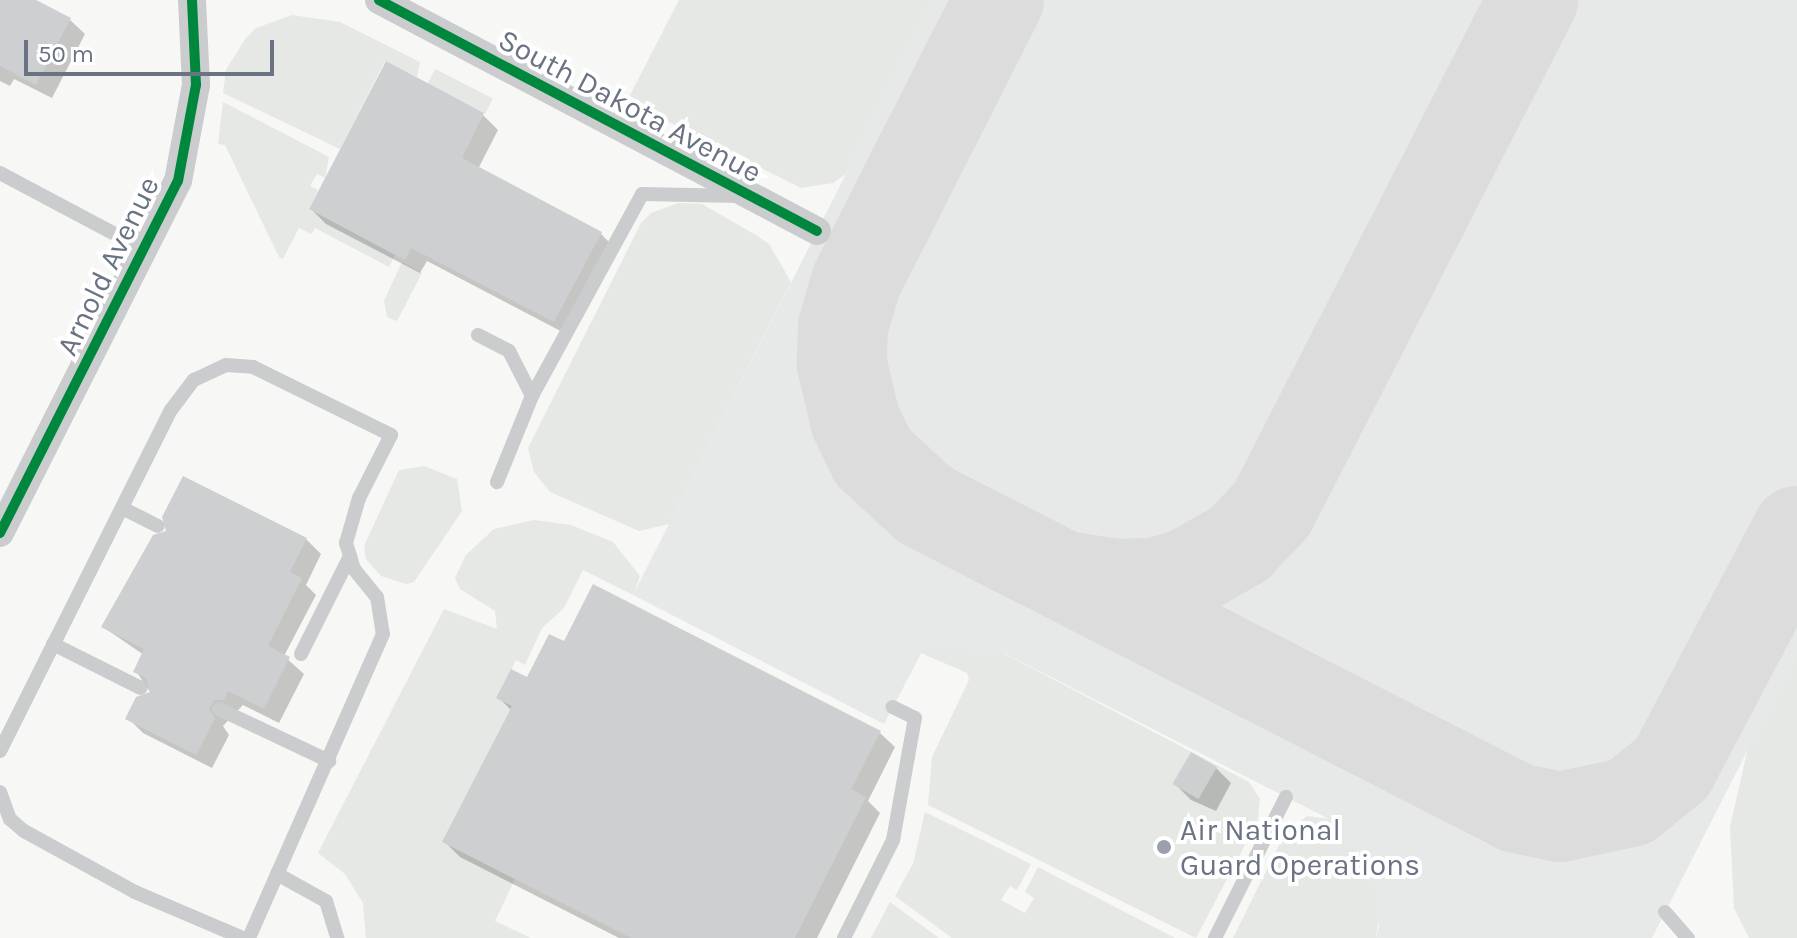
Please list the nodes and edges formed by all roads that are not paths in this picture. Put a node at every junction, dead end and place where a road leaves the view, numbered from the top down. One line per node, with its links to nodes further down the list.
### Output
1 (379, 0): 4 (street, South Dakota Avenue)
2 (196, 1): 6 (street, Arnold Avenue)
3 (0, 173): 6 (lane)
4 (749, 196): 5 (street, South Dakota Avenue); 8 (lane)
5 (817, 231)
6 (146, 250): 12 (street, Arnold Avenue)
7 (478, 335): 8 (lane)
8 (532, 396): 9 (lane)
9 (497, 482)
10 (122, 508): 11 (lane); 13 (lane); 14 (lane)
11 (158, 526)
12 (0, 533)
13 (350, 556): 15 (lane); 20 (lane)
14 (53, 644): 16 (lane); 19 (lane)
15 (301, 654)
16 (141, 688)
17 (892, 707): 27 (lane)
18 (219, 709): 20 (lane)
19 (0, 751)
20 (329, 761): 23 (lane)
21 (0, 792): 25 (lane)
22 (1286, 797): 28 (lane)
23 (277, 874): 25 (lane); 26 (lane)
24 (1665, 912): 29 (lane)
25 (246, 938)
26 (337, 938)
27 (844, 938)
28 (1215, 938)
29 (1688, 938)

